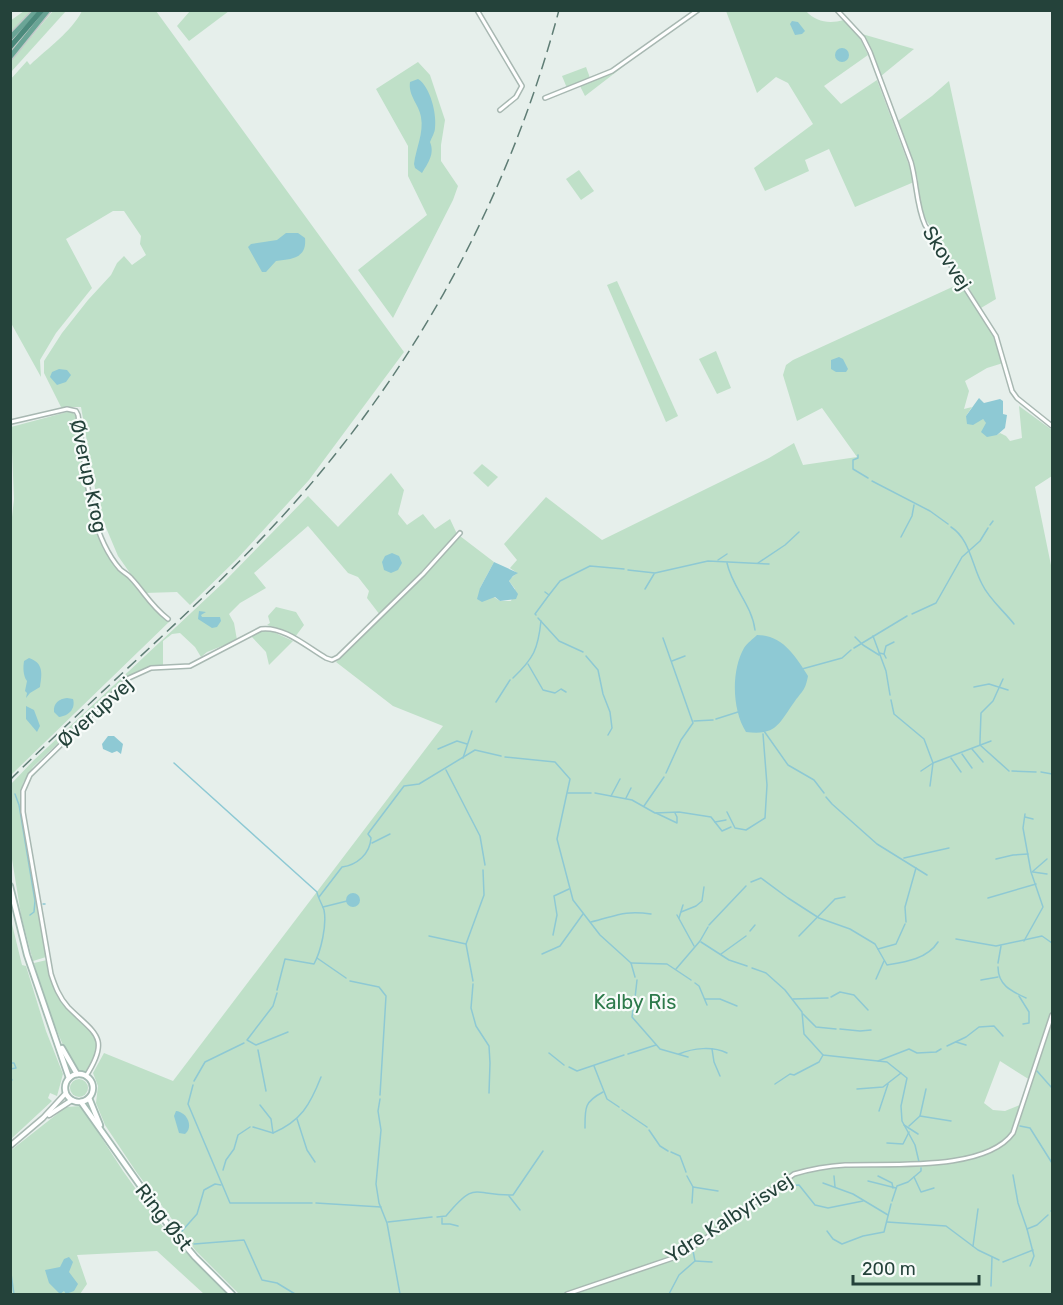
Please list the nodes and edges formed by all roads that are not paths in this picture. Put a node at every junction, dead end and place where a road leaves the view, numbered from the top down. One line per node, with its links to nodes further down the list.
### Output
1 (37, 10): 7 (main road)
2 (42, 10): 8 (highway)
3 (48, 10): 9 (main road)
4 (477, 10): 11 (street)
5 (698, 10): 10 (street)
6 (837, 10): 13 (street, Skovvej)
7 (10, 38)
8 (10, 47)
9 (10, 57)
10 (545, 98)
11 (500, 110)
12 (11, 422): 15 (street, Øverup Krog)
13 (1053, 426)
14 (460, 534): 20 (street, Øverupvej)
15 (168, 619)
16 (10, 886): 18 (main road)
17 (1053, 1015): 30 (street, Ydre Kalbyrisvej)
18 (55, 1035): 19 (main road); 21 (main road)
19 (77, 1074): 20 (main road); 21 (main road)
20 (86, 1076): 23 (main road)
21 (69, 1078): 22 (main road)
22 (66, 1094): 24 (main road); 26 (street)
23 (89, 1098): 25 (main road); 27 (main road, Ring Øst)
24 (72, 1100): 25 (main road); 26 (street)
25 (81, 1102): 27 (main road, Ring Øst)
26 (43, 1118): 28 (street)
27 (104, 1133): 29 (main road, Ring Øst)
28 (10, 1146)
29 (232, 1294)
30 (567, 1294)

